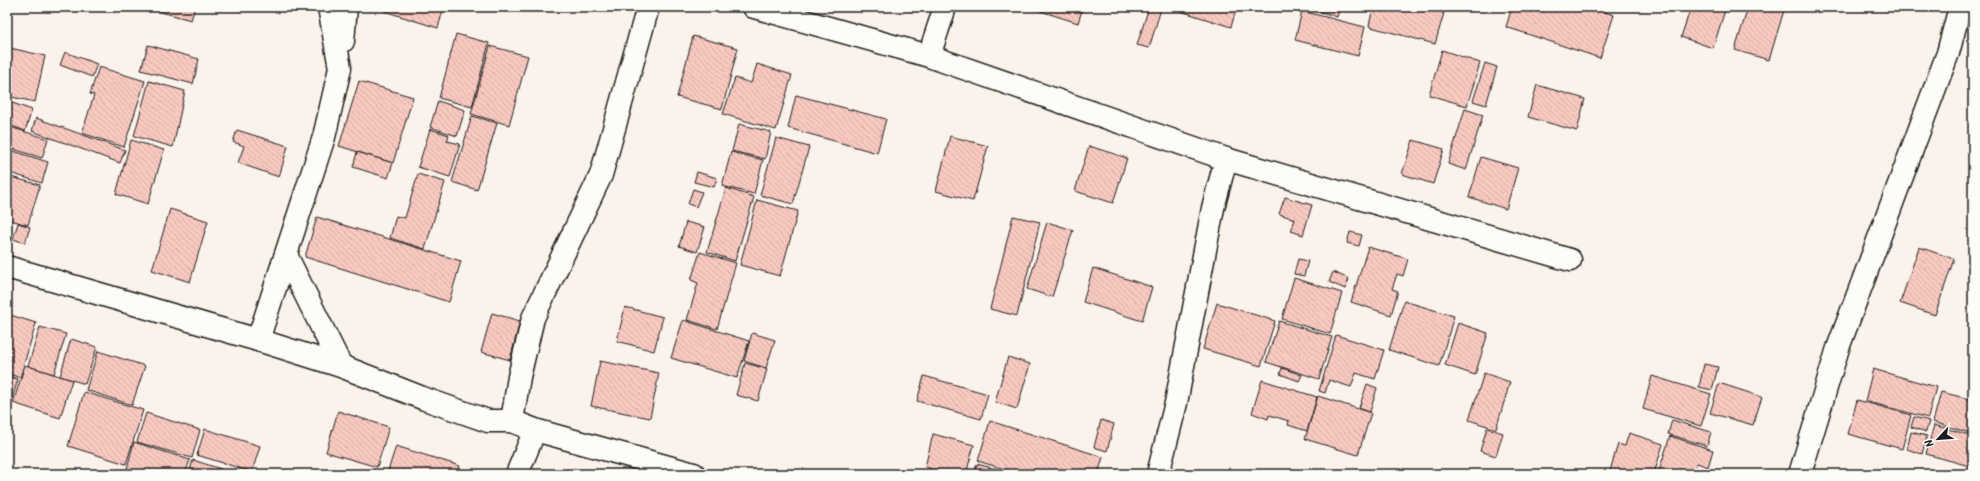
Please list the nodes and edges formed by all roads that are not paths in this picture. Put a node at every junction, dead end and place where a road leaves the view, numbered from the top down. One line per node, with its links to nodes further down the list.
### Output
1 (329, 7): 8 (street)
2 (346, 7): 8 (street)
3 (648, 7): 15 (street)
4 (754, 7): 7 (street)
5 (945, 7): 7 (street)
6 (1960, 7): 20 (street)
7 (929, 56): 9 (street)
8 (340, 68): 10 (street)
9 (1226, 159): 11 (street); 19 (street)
10 (286, 255): 13 (street); 14 (street)
11 (1570, 260)
12 (7, 267): 13 (street)
13 (258, 340): 14 (street)
14 (341, 366): 15 (street)
15 (512, 421): 16 (street)
16 (535, 430): 17 (street); 18 (street)
17 (517, 474)
18 (694, 474)
19 (1158, 474)
20 (1800, 474)

